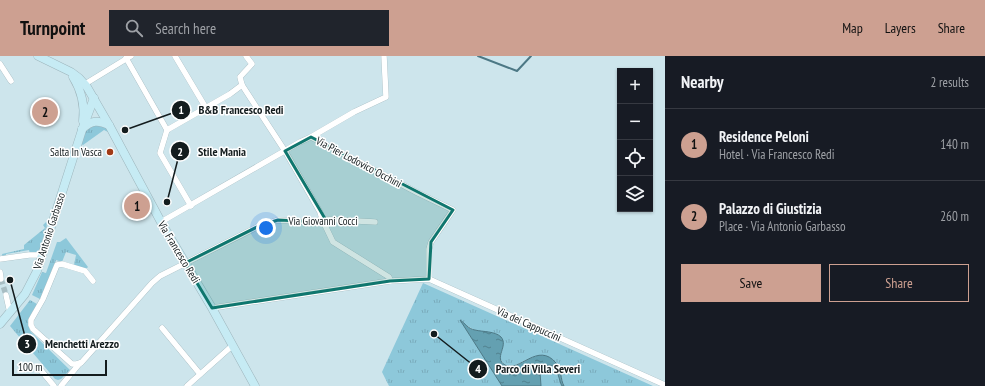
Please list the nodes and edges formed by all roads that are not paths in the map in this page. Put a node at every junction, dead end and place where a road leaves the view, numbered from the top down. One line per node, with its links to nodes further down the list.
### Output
1 (38, 56): 7 (street, Via Francesco Redi)
2 (175, 56): 12 (street)
3 (246, 56): 10 (street)
4 (384, 56): 16 (street)
5 (129, 57): 9 (street); 15 (street)
6 (0, 64): 8 (street)
7 (71, 72): 9 (street, Via Francesco Redi); 14 (street, Via Antonio Garbasso)
8 (11, 81)
9 (85, 84): 11 (street, Via Francesco Redi)
10 (242, 85): 12 (street); 17 (street)
11 (94, 98): 13 (street, Via Francesco Redi); 14 (street, Via Antonio Garbasso)
12 (206, 108): 15 (street)
13 (109, 125): 14 (street); 20 (street, Via Francesco Redi)
14 (82, 130): 22 (street, Via Antonio Garbasso)
15 (167, 130): 18 (street)
16 (311, 137): 17 (street, Via Pier Lodovico Occhini); 27 (street, Via Pier Lodovico Occhini)
17 (285, 151): 18 (street, Via Pier Lodovico Occhini); 19 (street)
18 (191, 206): 20 (street, Via Pier Lodovico Occhini)
19 (322, 219): 21 (street, Via Giovanni Cocci); 24 (street, Via Giovanni Cocci); 29 (street)
20 (161, 222): 24 (street, Via Francesco Redi)
21 (375, 222)
22 (42, 255): 23 (street); 32 (street, Via Antonio Garbasso)
23 (0, 259)
24 (185, 263): 31 (street, Via Francesco Redi); 36 (street, Via Giovanni Cocci)
25 (0, 272): 26 (street)
26 (1, 279)
27 (429, 279): 29 (street, Via dei Cappuccini); 39 (street, Via dei Cappuccini)
28 (93, 281): 36 (street)
29 (390, 281): 31 (street, Via dei Cappuccini)
30 (6, 295): 32 (street)
31 (212, 308): 35 (street, Via Francesco Redi)
32 (10, 313): 33 (street, Via Antonio Garbasso)
33 (0, 324)
34 (162, 328): 38 (street)
35 (233, 345): 38 (street); 43 (street, Via Francesco Redi)
36 (81, 363): 41 (street, Via Giovanni Cocci)
37 (39, 368): 40 (street)
38 (200, 374): 42 (street)
39 (665, 385)
40 (54, 386)
41 (61, 386)
42 (186, 386)
43 (255, 386)

